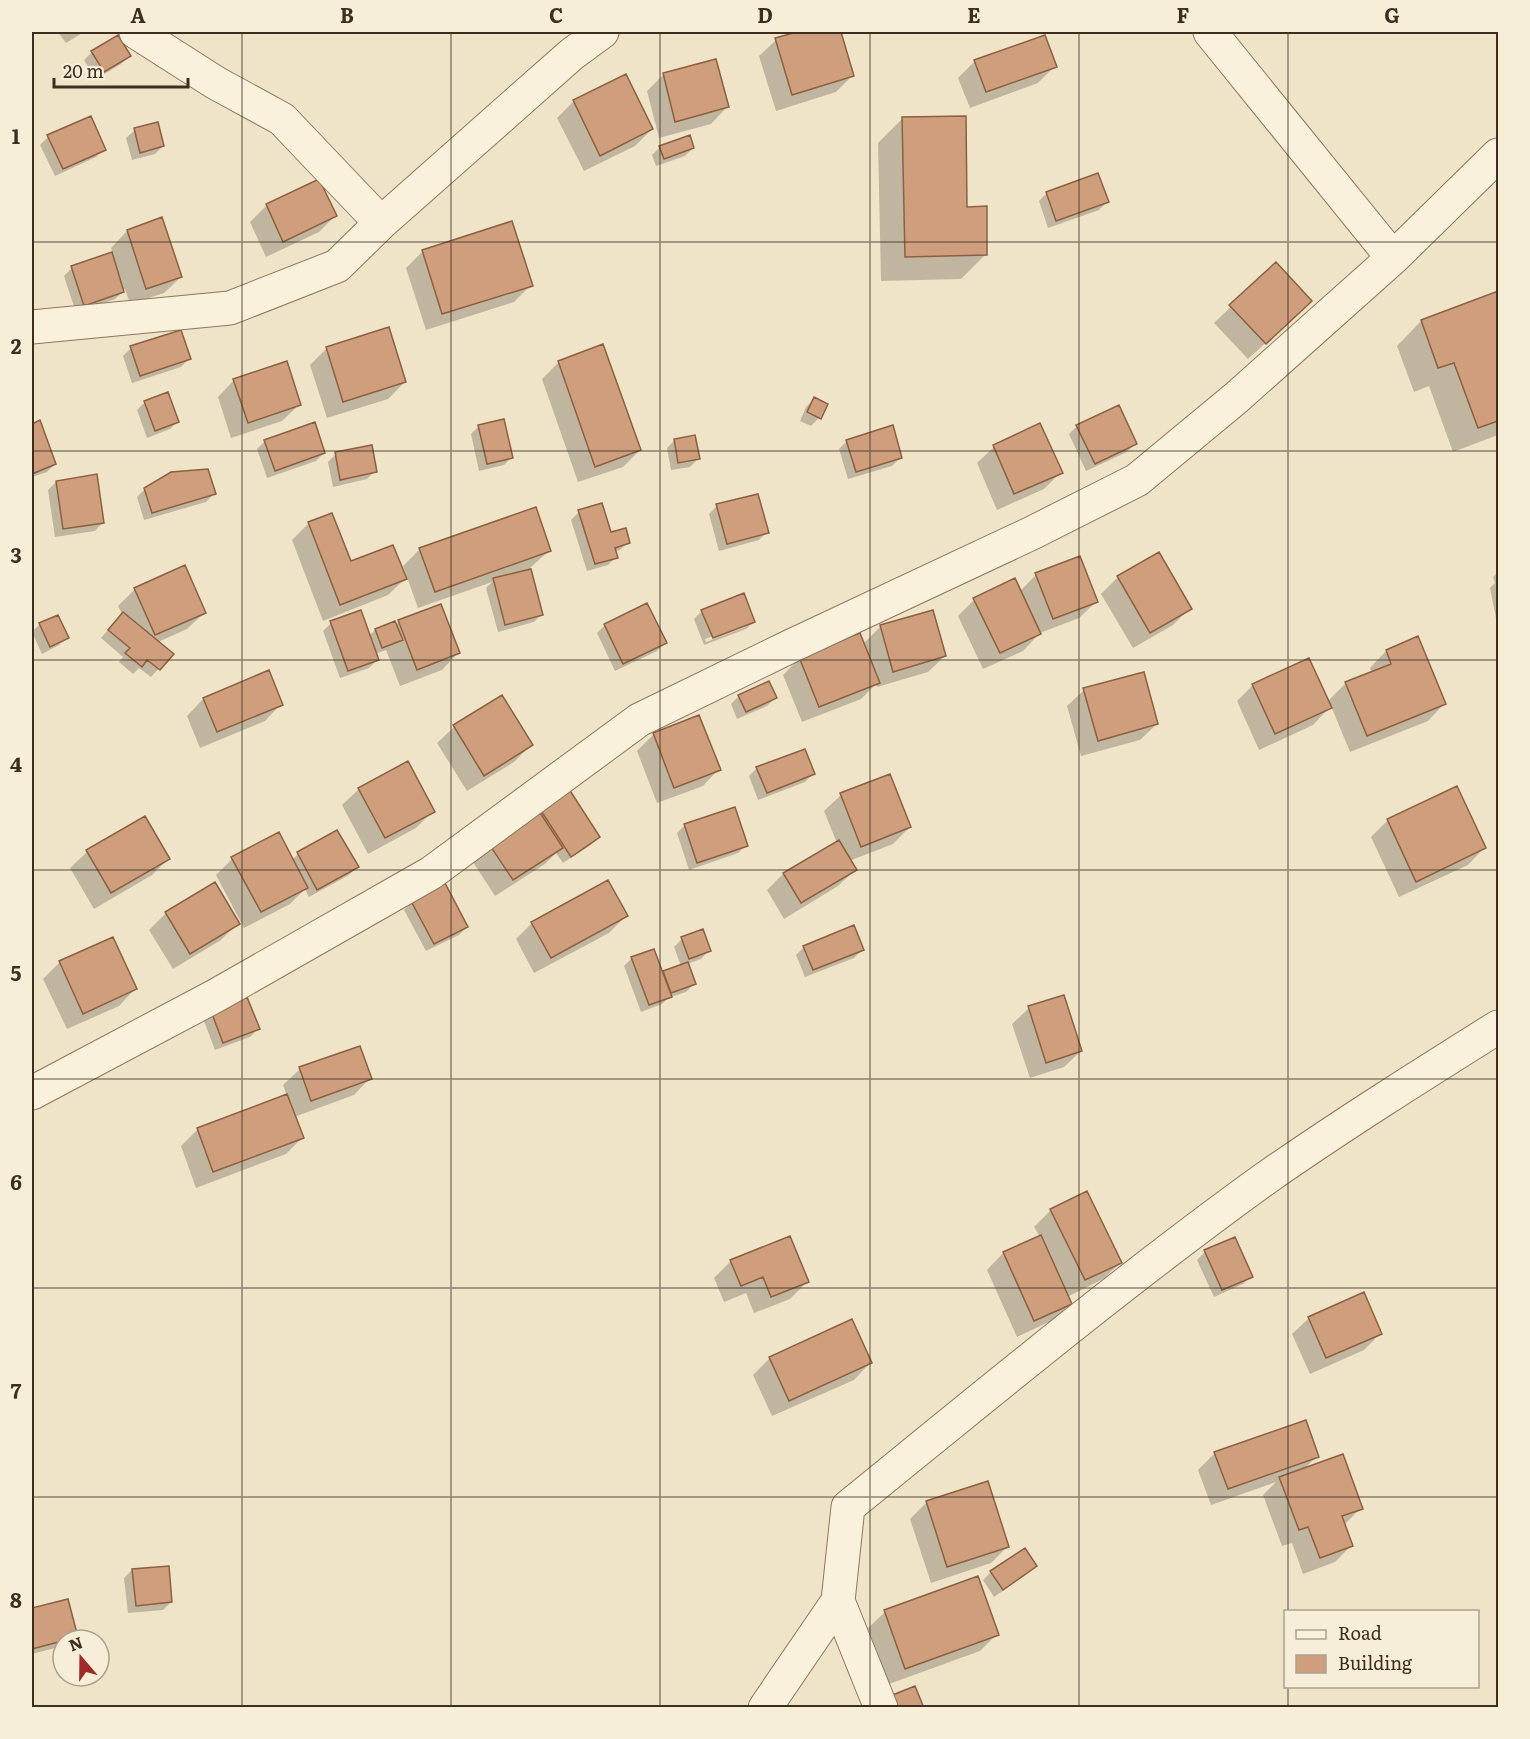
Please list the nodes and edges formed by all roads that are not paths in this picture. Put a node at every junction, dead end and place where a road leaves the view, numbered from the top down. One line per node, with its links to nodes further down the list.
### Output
1 (136, 32): 5 (street)
2 (602, 32): 5 (street)
3 (1210, 32): 6 (street)
4 (1498, 155): 6 (street)
5 (381, 223): 7 (street)
6 (1394, 258): 9 (street)
7 (32, 327)
8 (1498, 1027): 10 (street)
9 (32, 1093)
10 (838, 1601): 11 (street); 12 (street)
11 (765, 1707)
12 (881, 1707)

